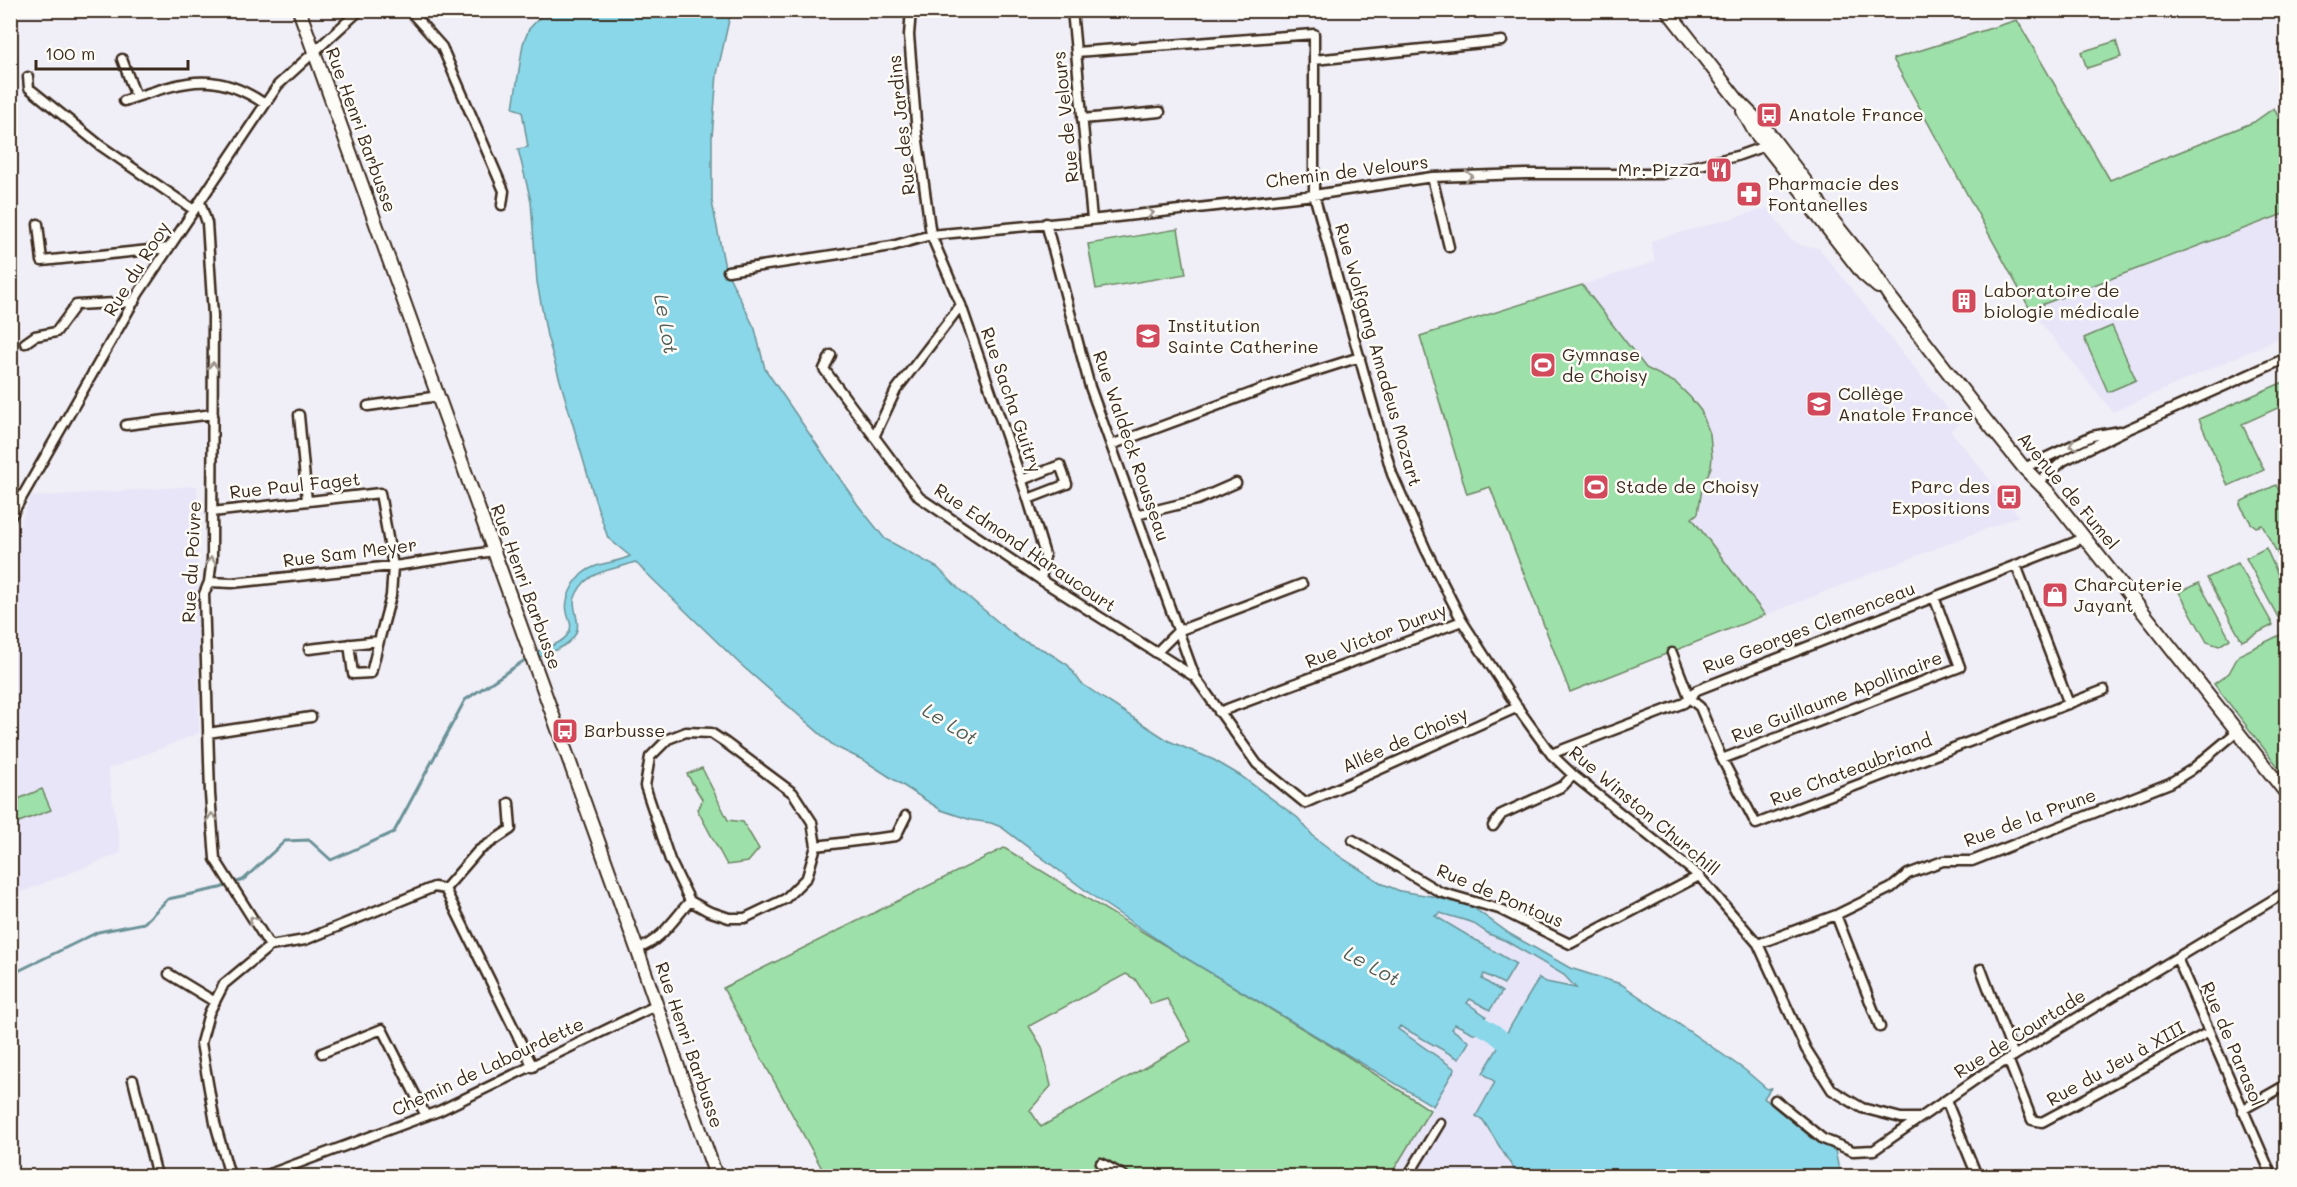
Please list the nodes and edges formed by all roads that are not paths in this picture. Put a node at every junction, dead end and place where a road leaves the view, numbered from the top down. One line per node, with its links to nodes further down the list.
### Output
1 (299, 10): 8 (main road, Rue Henri Barbusse)
2 (360, 10): 8 (street, Rue du Rooy)
3 (410, 10): 22 (street)
4 (912, 10): 27 (street, Rue des Jardins)
5 (1072, 10): 9 (street, Rue de Velours)
6 (1667, 10): 18 (main road, Avenue de Fumel)
7 (1502, 41): 11 (street)
8 (314, 52): 15 (street, Rue du Rooy); 37 (main road, Rue Henri Barbusse)
9 (1076, 52): 11 (street, Rue Wolfgang Amadeus Mozart); 17 (street, Rue de Velours)
10 (122, 59): 13 (street)
11 (1314, 60): 20 (street, Rue Wolfgang Amadeus Mozart)
12 (28, 77): 23 (street)
13 (136, 97): 14 (street); 15 (street)
14 (124, 101)
15 (265, 104): 21 (street, Rue du Rooy)
16 (1160, 112): 17 (street)
17 (1083, 119): 24 (street, Rue de Velours)
18 (1770, 143): 19 (street, Chemin de Velours, one-way to 18); 45 (main road, Avenue de Fumel)
19 (1432, 177): 20 (street, Chemin de Velours); 28 (street)
20 (1314, 195): 24 (street, Chemin de Velours, one-way to 20); 35 (street, Rue Wolfgang Amadeus Mozart)
21 (200, 202): 23 (street, Rue du Rooy); 39 (street, Rue du Poivre, one-way to 21)
22 (502, 205)
23 (194, 210): 29 (street, Rue du Rooy)
24 (1092, 219): 26 (street, Chemin de Velours)
25 (38, 224): 29 (street)
26 (1046, 224): 27 (street, Chemin de Velours); 44 (street, Rue Waldeck Rousseau)
27 (931, 235): 30 (street, Chemin de Velours); 32 (street, Rue Sacha Guitry)
28 (1449, 247)
29 (169, 248): 31 (street, Rue du Rooy)
30 (728, 271)
31 (134, 302): 33 (street); 53 (street, Rue du Rooy)
32 (961, 305): 43 (street); 46 (street, Rue Sacha Guitry)
33 (25, 343)
34 (831, 355): 43 (street, Rue Edmond Haraucourt)
35 (1360, 357): 44 (street); 62 (street, Rue Wolfgang Amadeus Mozart)
36 (2286, 358): 42 (street)
37 (439, 396): 38 (street); 55 (main road, Rue Henri Barbusse)
38 (368, 405)
39 (213, 414): 41 (street); 51 (street, Rue du Poivre)
40 (299, 415): 50 (street)
41 (126, 425)
42 (2124, 430): 45 (street, one-way to 45); 47 (street)
43 (874, 437): 58 (street, Rue Edmond Haraucourt)
44 (1111, 445): 52 (street, Rue Waldeck Rousseau)
45 (2024, 468): 47 (main road, Avenue de Fumel)
46 (1022, 480): 49 (street, Rue Sacha Guitry); 49 (street)
47 (2038, 482): 54 (main road, Avenue de Fumel)
48 (1236, 483): 52 (street)
49 (1028, 499): 58 (street, Rue Sacha Guitry)
50 (307, 501): 51 (street, Rue Paul Faget); 57 (street, Rue Paul Faget)
51 (212, 512): 59 (street, Rue du Poivre, one-way to 51)
52 (1136, 515): 63 (street, Rue Waldeck Rousseau)
53 (10, 518)
54 (2083, 536): 56 (street, Rue Georges Clemenceau); 76 (main road, Avenue de Fumel)
55 (494, 551): 57 (street, Rue Sam Meyer); 94 (main road, Rue Henri Barbusse)
56 (2016, 564): 61 (street, Rue Georges Clemenceau); 72 (street)
57 (393, 566): 59 (street, Rue Sam Meyer); 64 (street)
58 (1041, 580): 67 (street, Rue Edmond Haraucourt)
59 (209, 582): 77 (street, Rue du Poivre)
60 (1302, 584): 63 (street)
61 (1934, 597): 71 (street, Rue Georges Clemenceau); 79 (street, Rue Guillaume Apollinaire)
62 (1462, 621): 73 (street, Rue Victor Duruy); 74 (street, Rue Victor Duruy)
63 (1178, 631): 67 (street); 69 (street, Rue Waldeck Rousseau)
64 (379, 641): 65 (street); 65 (street)
65 (349, 644): 66 (street)
66 (309, 649)
67 (1156, 653): 69 (street, Rue Edmond Haraucourt)
68 (1672, 653): 71 (street, Rue Chateaubriand)
69 (1195, 677): 74 (street, Rue Edmond Haraucourt)
70 (2104, 690): 72 (street, Rue Chateaubriand)
71 (1690, 699): 78 (street, Rue Georges Clemenceau); 79 (street, Rue Chateaubriand)
72 (2069, 704): 79 (street, Rue Chateaubriand)
73 (1518, 707): 74 (street, Allée de Choisy); 78 (street, Rue Victor Duruy)
74 (1219, 712)
75 (312, 717): 77 (street)
76 (2238, 731): 81 (main road, Avenue de Fumel); 91 (street, Rue de la Prune)
77 (208, 733): 93 (street, Rue du Poivre, one-way to 77)
78 (1551, 754): 80 (street, Rue Winston Churchill)
79 (1722, 759)
80 (1574, 775): 84 (street); 87 (street, Rue Winston Churchill)
81 (2286, 793)
82 (509, 803): 88 (street)
83 (906, 816): 86 (street)
84 (1493, 826)
85 (1353, 840): 87 (street, Rue de Pontous)
86 (816, 846): 90 (street); 90 (street)
87 (1699, 876): 92 (street, Rue Winston Churchill)
88 (445, 889): 93 (street); 104 (street)
89 (2286, 892): 95 (street, Rue de Courtade)
90 (690, 901): 94 (street)
91 (1836, 915): 92 (street, Rue de la Prune); 100 (street)
92 (1758, 944): 111 (street, Rue Winston Churchill)
93 (270, 946): 98 (street)
94 (637, 949): 99 (main road, Rue Henri Barbusse)
95 (2176, 958): 101 (street, Rue de Parasol); 103 (street, Rue de Courtade)
96 (1981, 969): 103 (street)
97 (169, 974): 98 (street)
98 (215, 1002): 115 (street)
99 (656, 1006): 104 (street, Chemin de Labourdette); 117 (main road, Rue Henri Barbusse)
100 (1880, 1027)
101 (2209, 1032): 103 (street, Rue du Jeu à XIII); 109 (street, Rue de Parasol)
102 (322, 1053): 110 (street)
103 (2011, 1058): 108 (street, Rue de Courtade)
104 (533, 1067): 110 (street, Chemin de Labourdette)
105 (133, 1080): 114 (street)
106 (2286, 1085): 109 (street)
107 (1775, 1100): 111 (street, Rue de Courtade)
108 (1946, 1100): 111 (street, Rue de Courtade); 120 (street)
109 (2242, 1110): 121 (street, Rue de Parasol)
110 (426, 1116): 116 (street, Chemin de Labourdette)
111 (1920, 1118)
112 (1440, 1123): 119 (street)
113 (1101, 1163): 118 (street)
114 (157, 1176)
115 (230, 1176)
116 (264, 1176)
117 (716, 1176)
118 (1124, 1176)
119 (1408, 1176)
120 (1977, 1176)
121 (2270, 1176)

